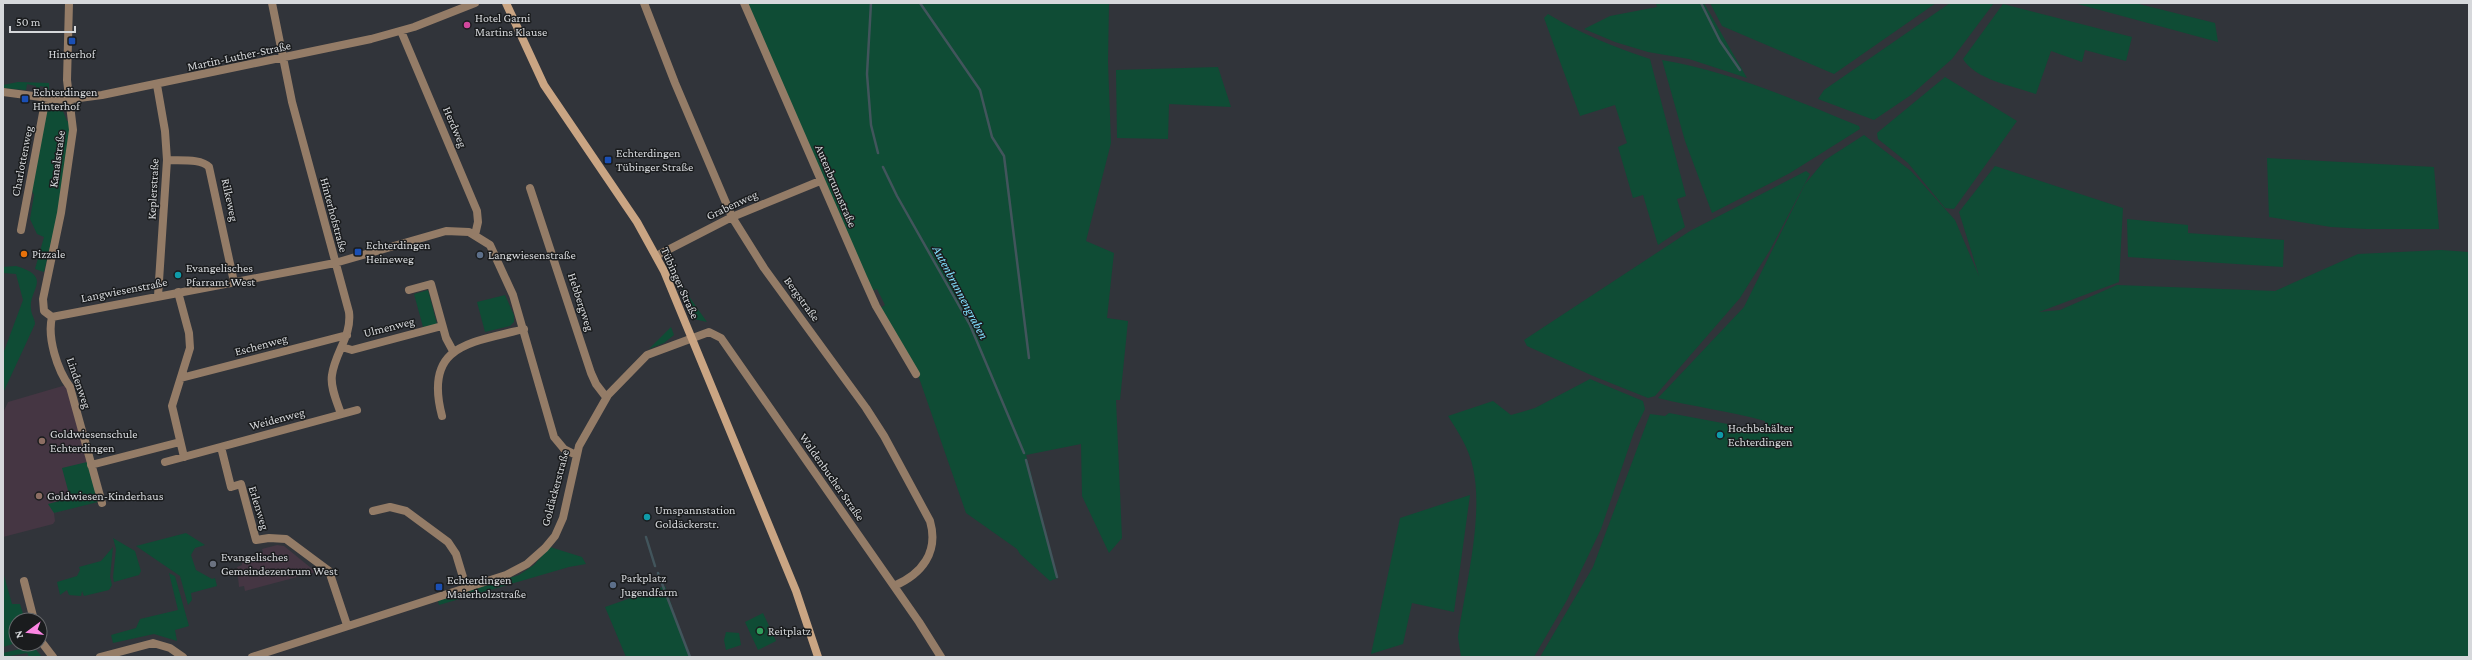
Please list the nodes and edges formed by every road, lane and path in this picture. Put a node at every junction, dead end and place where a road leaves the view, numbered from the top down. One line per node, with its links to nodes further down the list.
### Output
1 (69, 3): 12 (street, Kanalstraße)
2 (272, 3): 8 (street, Hinterhofstraße)
3 (475, 3): 7 (street, Martin-Luther-Straße)
4 (506, 3): 19 (main road, Tübinger Straße)
5 (644, 3): 16 (street, Bergstraße)
6 (744, 3): 14 (street, Autenbrunnstraße)
7 (401, 31): 8 (street, Martin-Luther-Straße); 18 (street, Herdweg)
8 (283, 59): 9 (street, Martin-Luther-Straße); 20 (street, Hinterhofstraße)
9 (157, 85): 12 (street, Martin-Luther-Straße); 13 (street, Keplerstraße)
10 (3, 92): 11 (street, Martin-Luther-Straße)
11 (46, 97): 12 (street, Martin-Luther-Straße); 17 (street, Charlottenweg)
12 (70, 99): 25 (street, Kanalstraße)
13 (167, 160): 21 (street, Rilkeweg); 24 (street, Keplerstraße)
14 (820, 181): 16 (street, Grabenweg); 32 (street, Autenbrunnstraße)
15 (530, 188): 34 (street, Hebbergweg)
16 (732, 217): 19 (street, Grabenweg); 47 (street, Bergstraße)
17 (21, 230)
18 (476, 234): 20 (street, Langwiesenstraße); 27 (street)
19 (656, 256): 29 (main road, Tübinger Straße)
20 (335, 263): 21 (street, Langwiesenstraße); 28 (street, Hinterhofstraße)
21 (234, 282): 23 (street, Langwiesenstraße)
22 (409, 290): 26 (street)
23 (178, 292): 24 (street, Langwiesenstraße); 33 (street)
24 (158, 296): 25 (street, Langwiesenstraße)
25 (50, 316): 43 (street, Lindenweg)
26 (442, 326): 30 (street, Ulmenweg); 31 (street)
27 (524, 329): 31 (street); 40 (street)
28 (347, 335): 30 (street, Hinterhofstraße); 33 (street, Eschenweg)
29 (691, 338): 34 (street, Goldäckerstraße); 47 (street, Waldenbucher Straße); 55 (main road, Tübinger Straße)
30 (342, 347): 36 (street, Hinterhofstraße)
31 (453, 350): 37 (street)
32 (916, 374)
33 (181, 378): 38 (street)
34 (606, 397): 40 (street, Goldäckerstraße)
35 (357, 410): 36 (street)
36 (341, 414): 39 (street, Weidenweg)
37 (442, 416)
38 (180, 442): 41 (street); 43 (street)
39 (220, 447): 41 (street, Weidenweg); 50 (street, Erlenweg)
40 (576, 454): 48 (street, Goldäckerstraße)
41 (184, 457): 42 (street, Weidenweg)
42 (165, 462)
43 (91, 465): 44 (street, Lindenweg)
44 (102, 503)
45 (372, 511): 48 (street)
46 (24, 581): 49 (street)
47 (894, 586): 56 (street, Waldenbucher Straße)
48 (466, 587): 50 (street, Goldäckerstraße)
49 (32, 612)
50 (347, 625): 54 (street, Goldäckerstraße)
51 (122, 654): 52 (street); 53 (street)
52 (100, 657)
53 (183, 657)
54 (252, 657)
55 (818, 657)
56 (942, 657)

